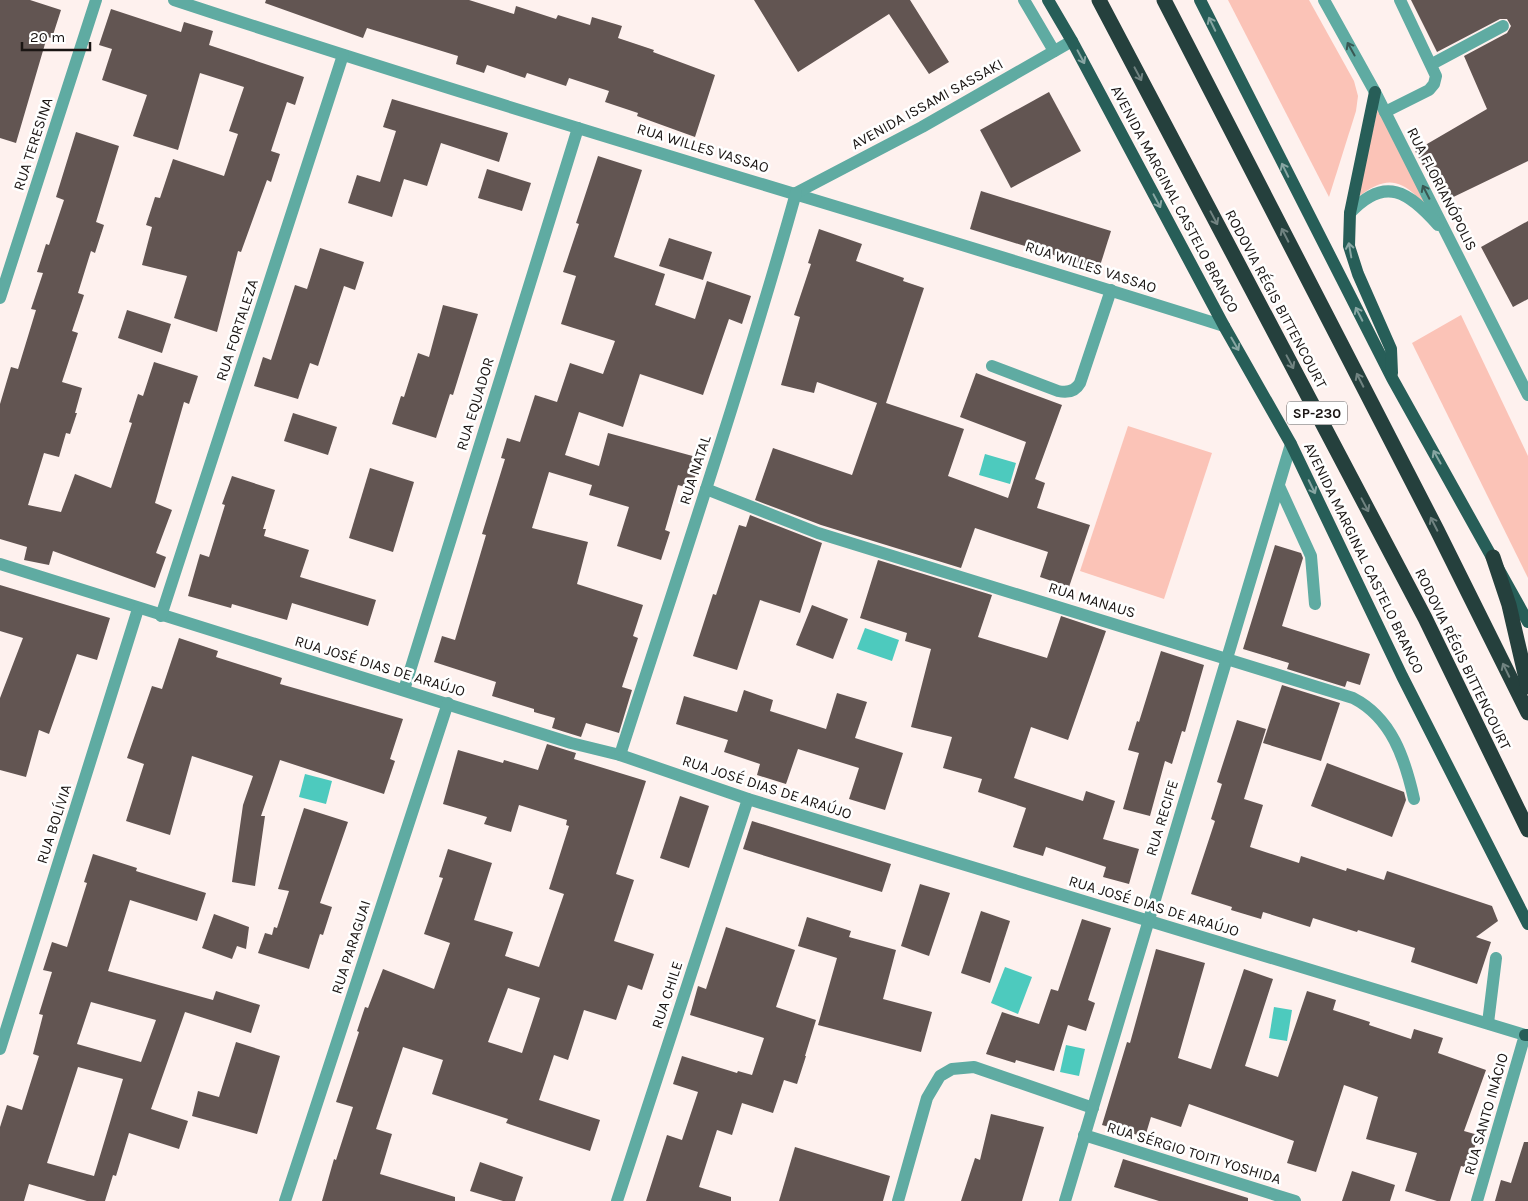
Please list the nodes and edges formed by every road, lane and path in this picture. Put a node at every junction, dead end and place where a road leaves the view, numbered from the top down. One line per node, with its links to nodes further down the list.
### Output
1 (96, 0): 22 (street, RUA TERESINA)
2 (174, 0): 13 (street, RUA WILLES VASSAO)
3 (1024, 0): 12 (street)
4 (1048, 0): 11 (main road, AVENIDA MARGINAL CASTELO BRANCO)
5 (1099, 0): 44 (highway, RODOVIA RÉGIS BITTENCOURT / SP-230, one-way to 44)
6 (1164, 0): 40 (highway, SP-230, one-way to 6)
7 (1200, 0): 25 (main road, one-way to 7)
8 (1324, 0): 15 (street, RUA FLORIANÓPOLIS, one-way to 8)
9 (1400, 0): 14 (street)
10 (1503, 26): 14 (street)
11 (1072, 40): 12 (street, AVENIDA ISSAMI SASSAKI); 23 (main road, AVENIDA MARGINAL CASTELO BRANCO, one-way to 23)
12 (1054, 51): 18 (street, AVENIDA ISSAMI SASSAKI)
13 (343, 55): 17 (street, RUA WILLES VASSAO); 34 (street, RUA FORTALEZA)
14 (1432, 64): 16 (street)
15 (1375, 92): 16 (street, RUA FLORIANÓPOLIS); 19 (main road)
16 (1385, 112): 20 (street, RUA FLORIANÓPOLIS, one-way to 16)
17 (578, 128): 18 (street, RUA WILLES VASSAO); 38 (street, RUA EQUADOR)
18 (796, 193): 21 (street, RUA WILLES VASSAO); 29 (street, RUA NATAL)
19 (1350, 213): 20 (street); 25 (main road, one-way to 19)
20 (1448, 236): 26 (street, RUA FLORIANÓPOLIS)
21 (1111, 290): 23 (street, RUA WILLES VASSAO); 24 (street)
22 (0, 298)
23 (1224, 326): 27 (main road, AVENIDA MARGINAL CASTELO BRANCO, one-way to 27)
24 (992, 366)
25 (1392, 378): 30 (main road, one-way to 25)
26 (1528, 395)
27 (1291, 444): 28 (street, RUA RECIFE); 46 (main road, AVENIDA MARGINAL CASTELO BRANCO, one-way to 46)
28 (1279, 486): 32 (street); 36 (street, RUA RECIFE)
29 (706, 489): 36 (street, RUA MANAUS); 41 (street, RUA NATAL)
30 (1493, 557): 35 (main road); 37 (highway)
31 (0, 564): 33 (street, RUA JOSÉ DIAS DE ARAÚJO)
32 (1315, 604)
33 (138, 609): 34 (street, RUA JOSÉ DIAS DE ARAÚJO); 50 (street, RUA BOLÍVIA)
34 (161, 616): 38 (street, RUA JOSÉ DIAS DE ARAÚJO)
35 (1528, 622)
36 (1226, 659): 43 (street, RUA MANAUS); 45 (street, RUA RECIFE)
37 (1528, 687)
38 (404, 690): 39 (street, RUA JOSÉ DIAS DE ARAÚJO)
39 (448, 703): 41 (street, RUA JOSÉ DIAS DE ARAÚJO); 53 (street, RUA PARAGUAI)
40 (1528, 714)
41 (620, 755): 42 (street, RUA JOSÉ DIAS DE ARAÚJO)
42 (748, 799): 45 (street, RUA JOSÉ DIAS DE ARAÚJO); 54 (street, RUA CHILE)
43 (1414, 799)
44 (1528, 830)
45 (1148, 921): 48 (street, RUA JOSÉ DIAS DE ARAÚJO); 51 (street, RUA RECIFE)
46 (1528, 924)
47 (1496, 958): 48 (street)
48 (1488, 1023): 49 (street, RUA JOSÉ DIAS DE ARAÚJO)
49 (1527, 1035): 58 (street, RUA SANTO INÁCIO)
50 (0, 1048)
51 (1093, 1108): 52 (street, RUA RECIFE); 55 (street)
52 (1084, 1135): 56 (street, RUA RECIFE); 57 (street, RUA SÉRGIO TOITI YOSHIDA)
53 (285, 1201)
54 (617, 1201)
55 (898, 1201)
56 (1065, 1201)
57 (1295, 1201)
58 (1477, 1201)

